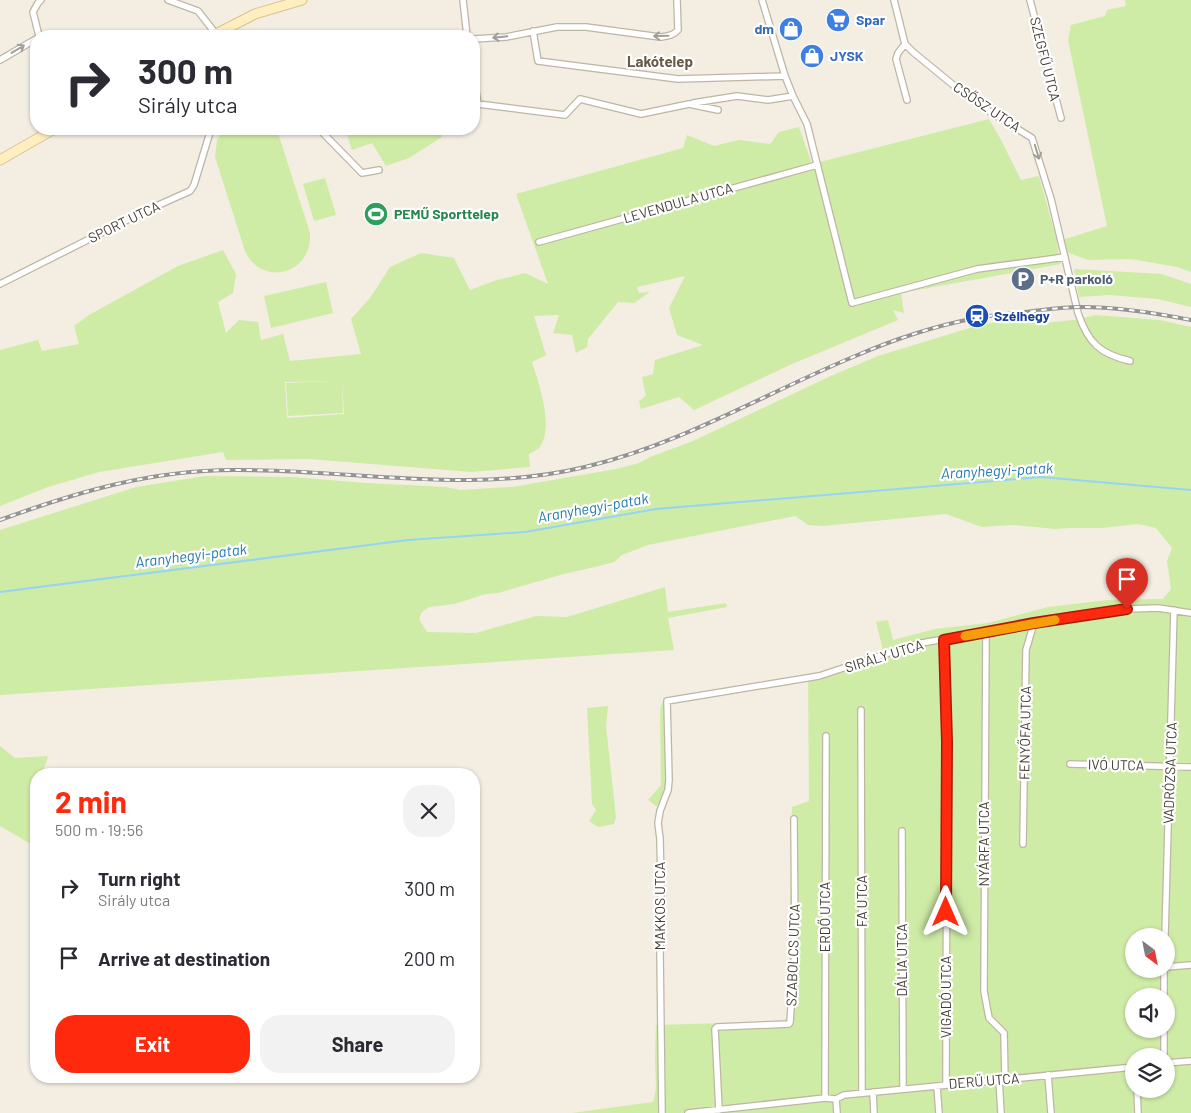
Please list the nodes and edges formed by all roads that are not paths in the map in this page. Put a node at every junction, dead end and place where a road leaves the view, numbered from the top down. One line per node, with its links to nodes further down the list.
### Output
1 (42, 0): 10 (street)
2 (168, 0): 11 (street)
3 (302, 0): 9 (main road)
4 (463, 0): 13 (street)
5 (677, 0): 14 (street, one-way to 14)
6 (762, 0): 19 (street)
7 (894, 0): 17 (street)
8 (1030, 0): 25 (street, SZEGFŰ UTCA)
9 (226, 28): 12 (main road)
10 (36, 30)
11 (211, 30)
12 (223, 30)
13 (466, 30)
14 (533, 31): 15 (street, one-way to 15); 19 (street)
15 (480, 38)
16 (30, 42): 18 (street, one-way to 16)
17 (905, 44): 21 (street); 33 (street, CSŐSZ UTCA, one-way to 33)
18 (0, 60)
19 (785, 76): 20 (street)
20 (793, 96): 23 (street); 30 (street)
21 (907, 100)
22 (480, 104): 23 (street)
23 (689, 104): 24 (street)
24 (718, 110)
25 (1061, 118)
26 (44, 135): 29 (main road)
27 (209, 135): 34 (street, SPORT UTCA)
28 (325, 135): 31 (street)
29 (0, 160)
30 (817, 165): 32 (street, LEVENDULA UTCA); 33 (street)
31 (379, 170)
32 (539, 242)
33 (1065, 257): 35 (street, CSŐSZ UTCA)
34 (0, 284)
35 (1130, 361)
36 (1174, 610): 37 (street, SIRÁLY UTCA); 38 (street, SIRÁLY UTCA); 45 (street, VADRÓZSA UTCA)
37 (1191, 613)
38 (1034, 623): 39 (street, SIRÁLY UTCA); 49 (street, FENYŐFA UTCA)
39 (986, 632): 40 (street, SIRÁLY UTCA); 57 (street, NYÁRFA UTCA)
40 (944, 640): 41 (street, SIRÁLY UTCA); 58 (street, VIGADÓ UTCA)
41 (667, 701): 67 (street, MAKKOS UTCA)
42 (861, 710): 62 (street, FA UTCA)
43 (826, 736): 63 (street, ERDŐ UTCA)
44 (1070, 764): 45 (street, IVÓ UTCA)
45 (1170, 766): 46 (street, IVÓ UTCA); 50 (street, VADRÓZSA UTCA)
46 (1191, 767)
47 (794, 819): 66 (street, SZABOLCS UTCA)
48 (902, 831): 60 (street, DÁLIA UTCA)
49 (1023, 844)
50 (1165, 928)
51 (1191, 966): 52 (street)
52 (1175, 967)
53 (1191, 1061): 54 (street)
54 (1175, 1062)
55 (1125, 1068): 56 (street, DERŰ UTCA)
56 (1048, 1076): 57 (street, DERŰ UTCA); 73 (street)
57 (1002, 1079): 58 (street, DERŰ UTCA); 72 (street, NYÁRFA UTCA)
58 (946, 1085): 59 (street, DERŰ UTCA)
59 (937, 1086): 60 (street, DERŰ UTCA); 71 (street)
60 (903, 1089): 61 (street, DERŰ UTCA)
61 (873, 1092): 62 (street, DERŰ UTCA); 70 (street)
62 (862, 1093): 65 (street, DERŰ UTCA)
63 (825, 1098): 65 (street); 66 (street)
64 (1137, 1098): 74 (street)
65 (836, 1099): 69 (street)
66 (719, 1110): 68 (street)
67 (662, 1113)
68 (689, 1113)
69 (837, 1113)
70 (874, 1113)
71 (939, 1113)
72 (1001, 1113)
73 (1051, 1113)
74 (1138, 1113)

